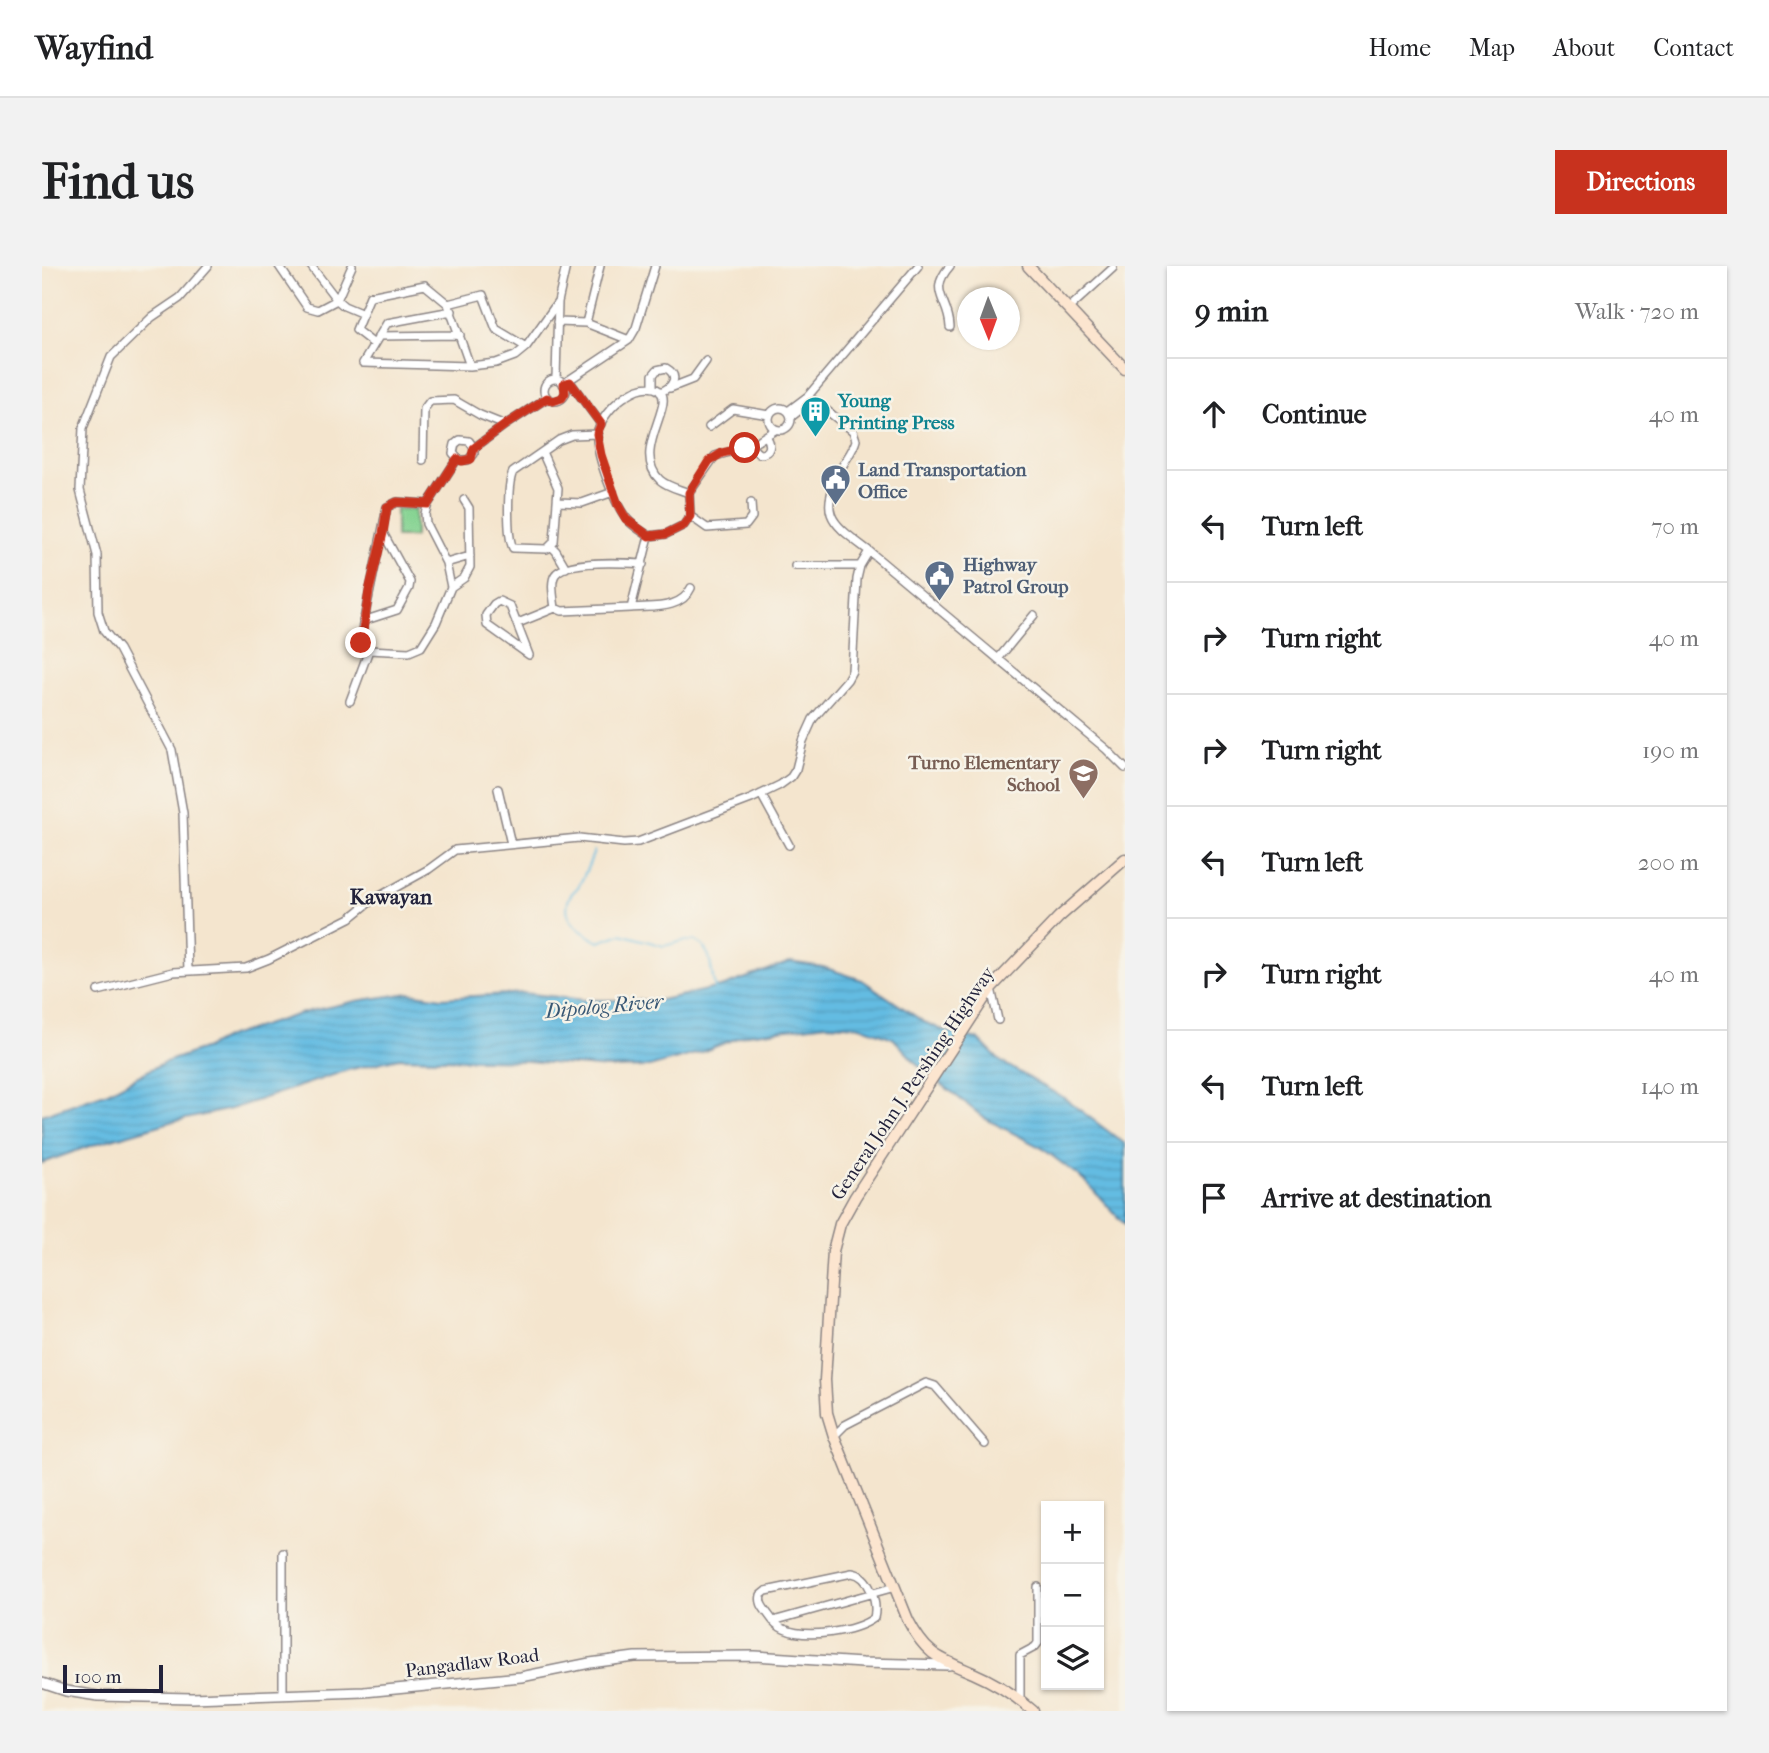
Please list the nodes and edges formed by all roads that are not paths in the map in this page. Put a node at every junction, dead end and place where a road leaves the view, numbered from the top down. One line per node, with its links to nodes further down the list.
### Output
1 (208, 266): 79 (street)
2 (279, 266): 12 (street)
3 (311, 266): 12 (street)
4 (352, 266): 12 (street)
5 (566, 266): 13 (street)
6 (600, 266): 18 (street)
7 (655, 266): 22 (street)
8 (918, 266): 32 (street)
9 (950, 266): 19 (street)
10 (1028, 266): 15 (main road)
11 (1113, 268): 15 (street)
12 (337, 300): 16 (street)
13 (558, 302): 17 (street); 24 (street)
14 (450, 307): 16 (street); 20 (street); 21 (street); 24 (street)
15 (1068, 309): 27 (main road)
16 (363, 314): 23 (street)
17 (557, 322): 18 (street); 28 (street)
18 (586, 323): 22 (street)
19 (950, 327)
20 (379, 335): 21 (street); 23 (street)
21 (460, 335): 26 (street)
22 (629, 340): 28 (street)
23 (374, 344): 26 (street)
24 (526, 348): 26 (street)
25 (706, 361): 29 (street)
26 (470, 366)
27 (1125, 369)
28 (563, 382): 31 (street); 31 (street); 35 (street)
29 (670, 388): 30 (street); 30 (street)
30 (657, 389): 35 (street); 47 (street)
31 (547, 398): 36 (street)
32 (811, 398): 33 (street); 56 (street)
33 (789, 414): 34 (street); 38 (street)
34 (769, 415): 37 (street); 38 (street)
35 (601, 424): 39 (street)
36 (505, 425): 42 (street); 45 (street)
37 (709, 427)
38 (775, 430): 40 (street)
39 (597, 434): 43 (street); 46 (street)
40 (766, 436): 41 (street); 41 (street)
41 (750, 446): 47 (street)
42 (474, 448): 44 (street); 44 (street)
43 (542, 452): 49 (street); 55 (street)
44 (457, 459): 51 (street)
45 (423, 460)
46 (613, 492): 49 (street); 54 (street)
47 (689, 493): 52 (street)
48 (464, 500): 57 (street)
49 (558, 502): 55 (street)
50 (751, 503): 52 (street)
51 (428, 504): 53 (street); 58 (street)
52 (690, 516): 54 (street)
53 (383, 533): 68 (street); 68 (street)
54 (649, 536): 59 (street)
55 (552, 547): 62 (street)
56 (869, 551): 61 (street); 71 (street)
57 (470, 556): 58 (street); 63 (street)
58 (446, 564): 63 (street)
59 (643, 564): 62 (street); 66 (street)
60 (795, 566): 61 (street)
61 (860, 566): 75 (street)
62 (565, 568): 65 (street)
63 (451, 587): 70 (street)
64 (691, 588): 66 (street)
65 (555, 608): 66 (street); 69 (street)
66 (631, 608)
67 (1034, 615): 71 (street)
68 (363, 621): 70 (street)
69 (518, 623): 69 (street)
70 (369, 650): 72 (street)
71 (999, 659): 73 (street)
72 (350, 701)
73 (1125, 768)
74 (498, 789): 76 (street)
75 (761, 794): 76 (street); 77 (street)
76 (511, 844): 79 (street)
77 (789, 845)
78 (1125, 859): 80 (main road, General John J. Pershing Highway)
79 (188, 971): 81 (street)
80 (991, 988): 82 (street); 83 (main road, General John J. Pershing Highway)
81 (98, 991)
82 (998, 1020)
83 (834, 1436): 84 (street); 86 (main road, General John J. Pershing Highway)
84 (985, 1444)
85 (283, 1553): 92 (street)
86 (895, 1587): 88 (street); 90 (main road, General John J. Pershing Highway)
87 (1038, 1587): 93 (street)
88 (871, 1594): 89 (street); 89 (street); 89 (street)
89 (773, 1621)
90 (950, 1665): 92 (street, Pangadlaw Road); 93 (main road, General John J. Pershing Highway)
91 (42, 1683): 92 (street, Pangadlaw Road)
92 (283, 1694)
93 (1020, 1700): 94 (main road, General John J. Pershing Highway)
94 (1033, 1711)

